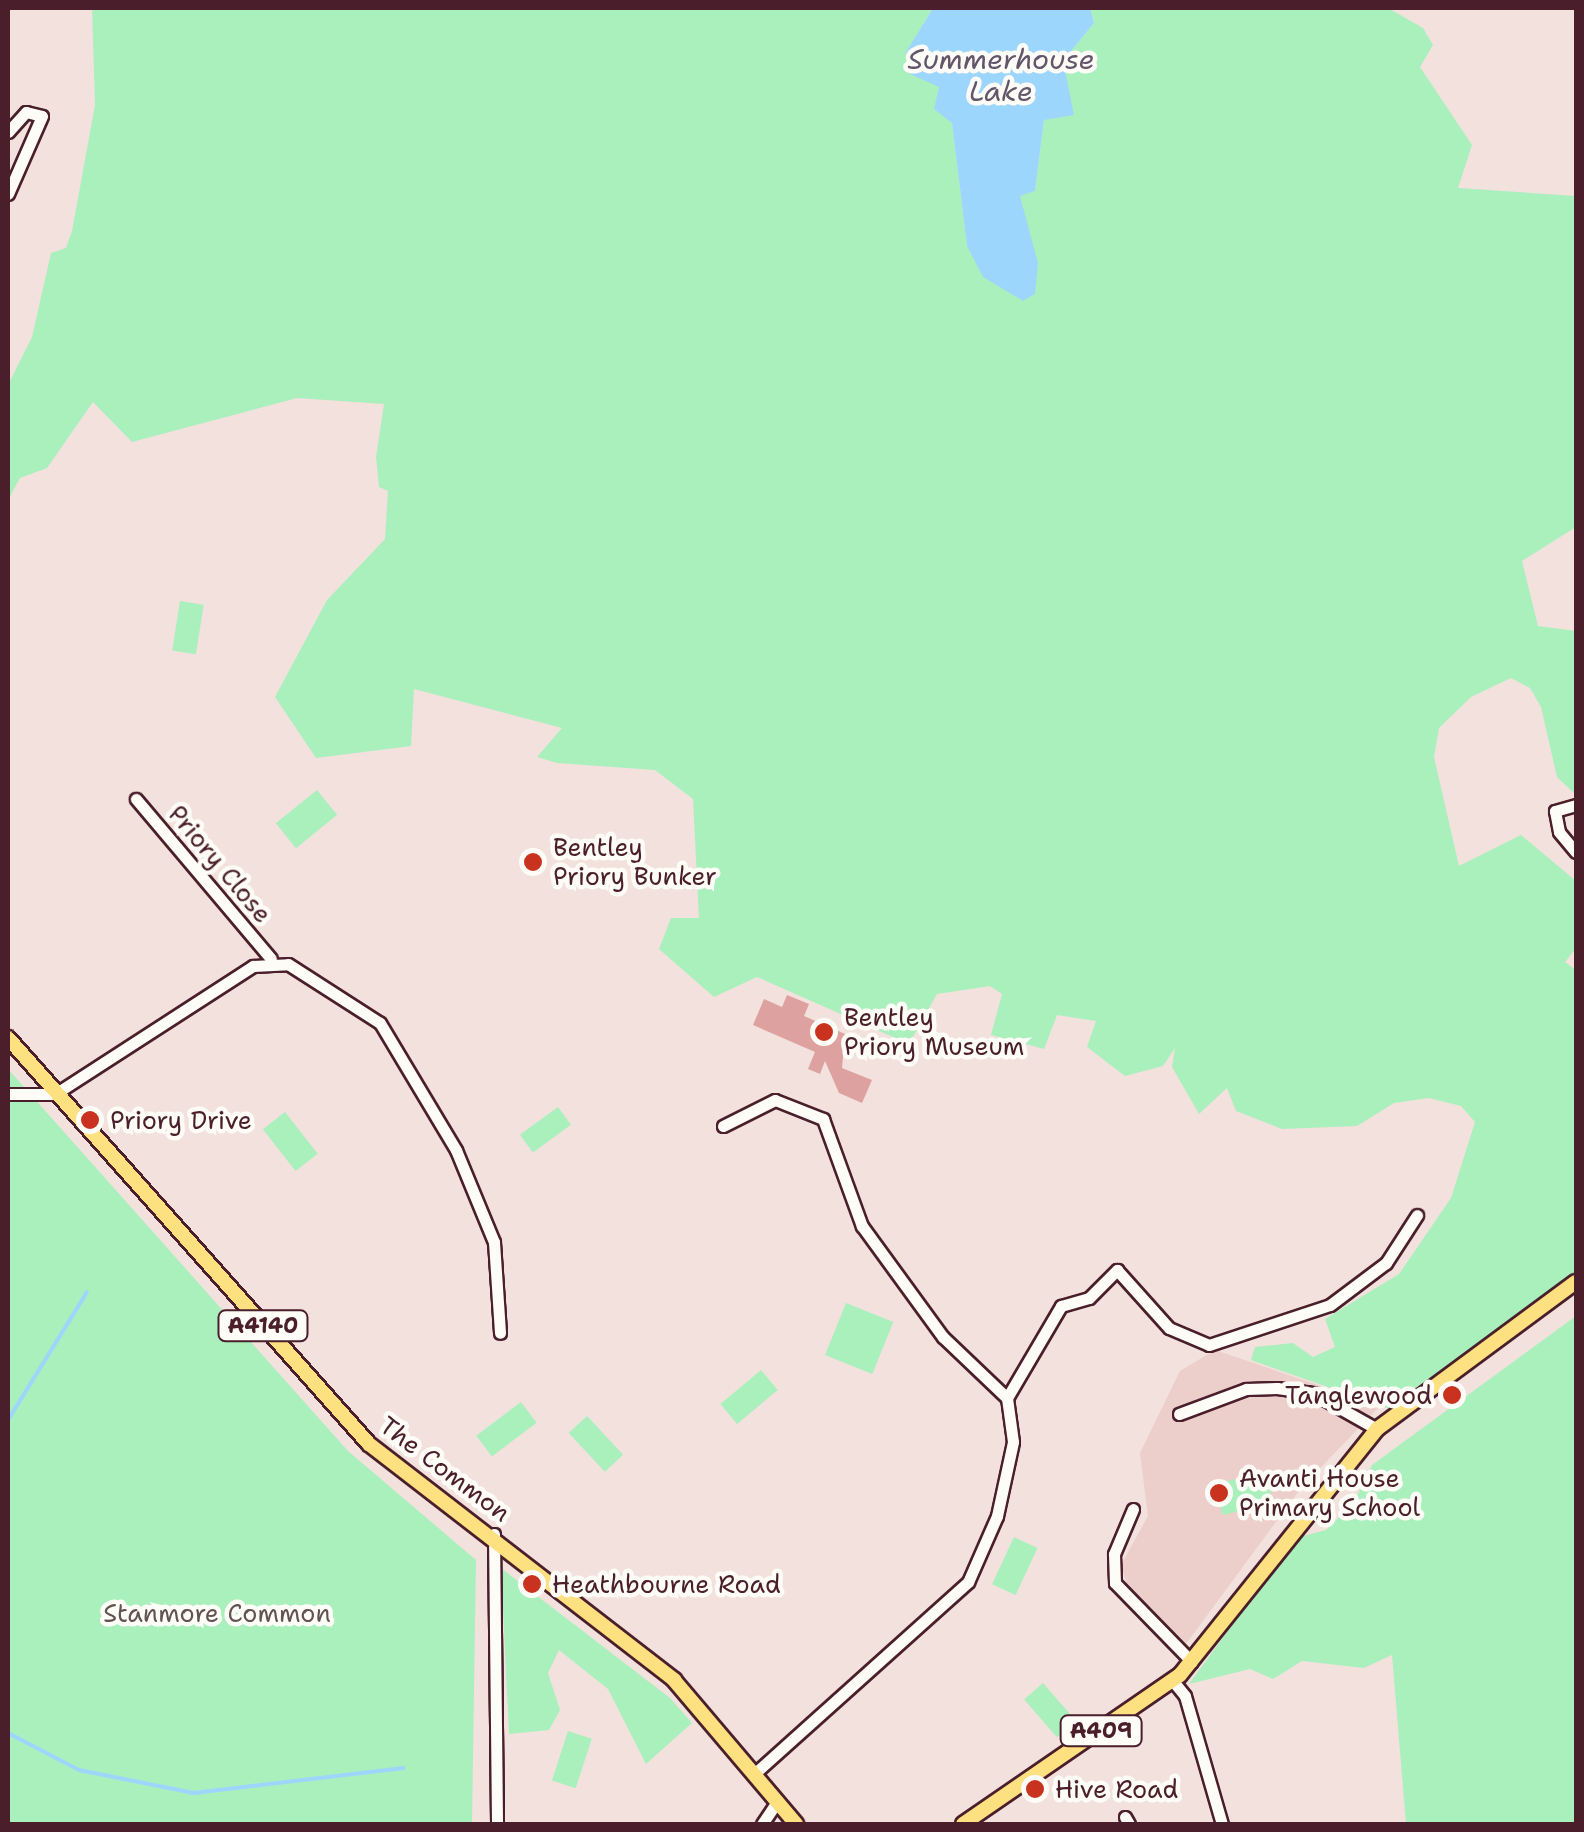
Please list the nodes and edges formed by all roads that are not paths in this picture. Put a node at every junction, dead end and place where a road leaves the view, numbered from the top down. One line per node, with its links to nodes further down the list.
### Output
1 (8, 132): 2 (street)
2 (8, 194)
3 (136, 799): 6 (street, Priory Close)
4 (1576, 804): 5 (street)
5 (1576, 852)
6 (271, 959): 9 (street); 13 (street)
7 (8, 1038): 9 (main road, The Common / A4140)
8 (8, 1094): 9 (street)
9 (54, 1094): 18 (main road, The Common / A4140)
10 (722, 1126): 14 (street)
11 (1417, 1215): 14 (street)
12 (1576, 1282): 16 (main road, A409)
13 (500, 1333)
14 (1007, 1398): 21 (street)
15 (1179, 1414): 16 (street)
16 (1377, 1429): 19 (main road, A409)
17 (1133, 1509): 19 (street)
18 (494, 1534): 21 (main road, The Common / A4140); 23 (street)
19 (1192, 1662): 20 (main road, A409)
20 (1172, 1681): 26 (main road, A409); 27 (street)
21 (754, 1774): 22 (main road, The Common / A4140)
22 (777, 1802): 24 (street); 25 (main road, The Common / A4140)
23 (497, 1824)
24 (762, 1824)
25 (796, 1824)
26 (963, 1824)
27 (1222, 1824)

